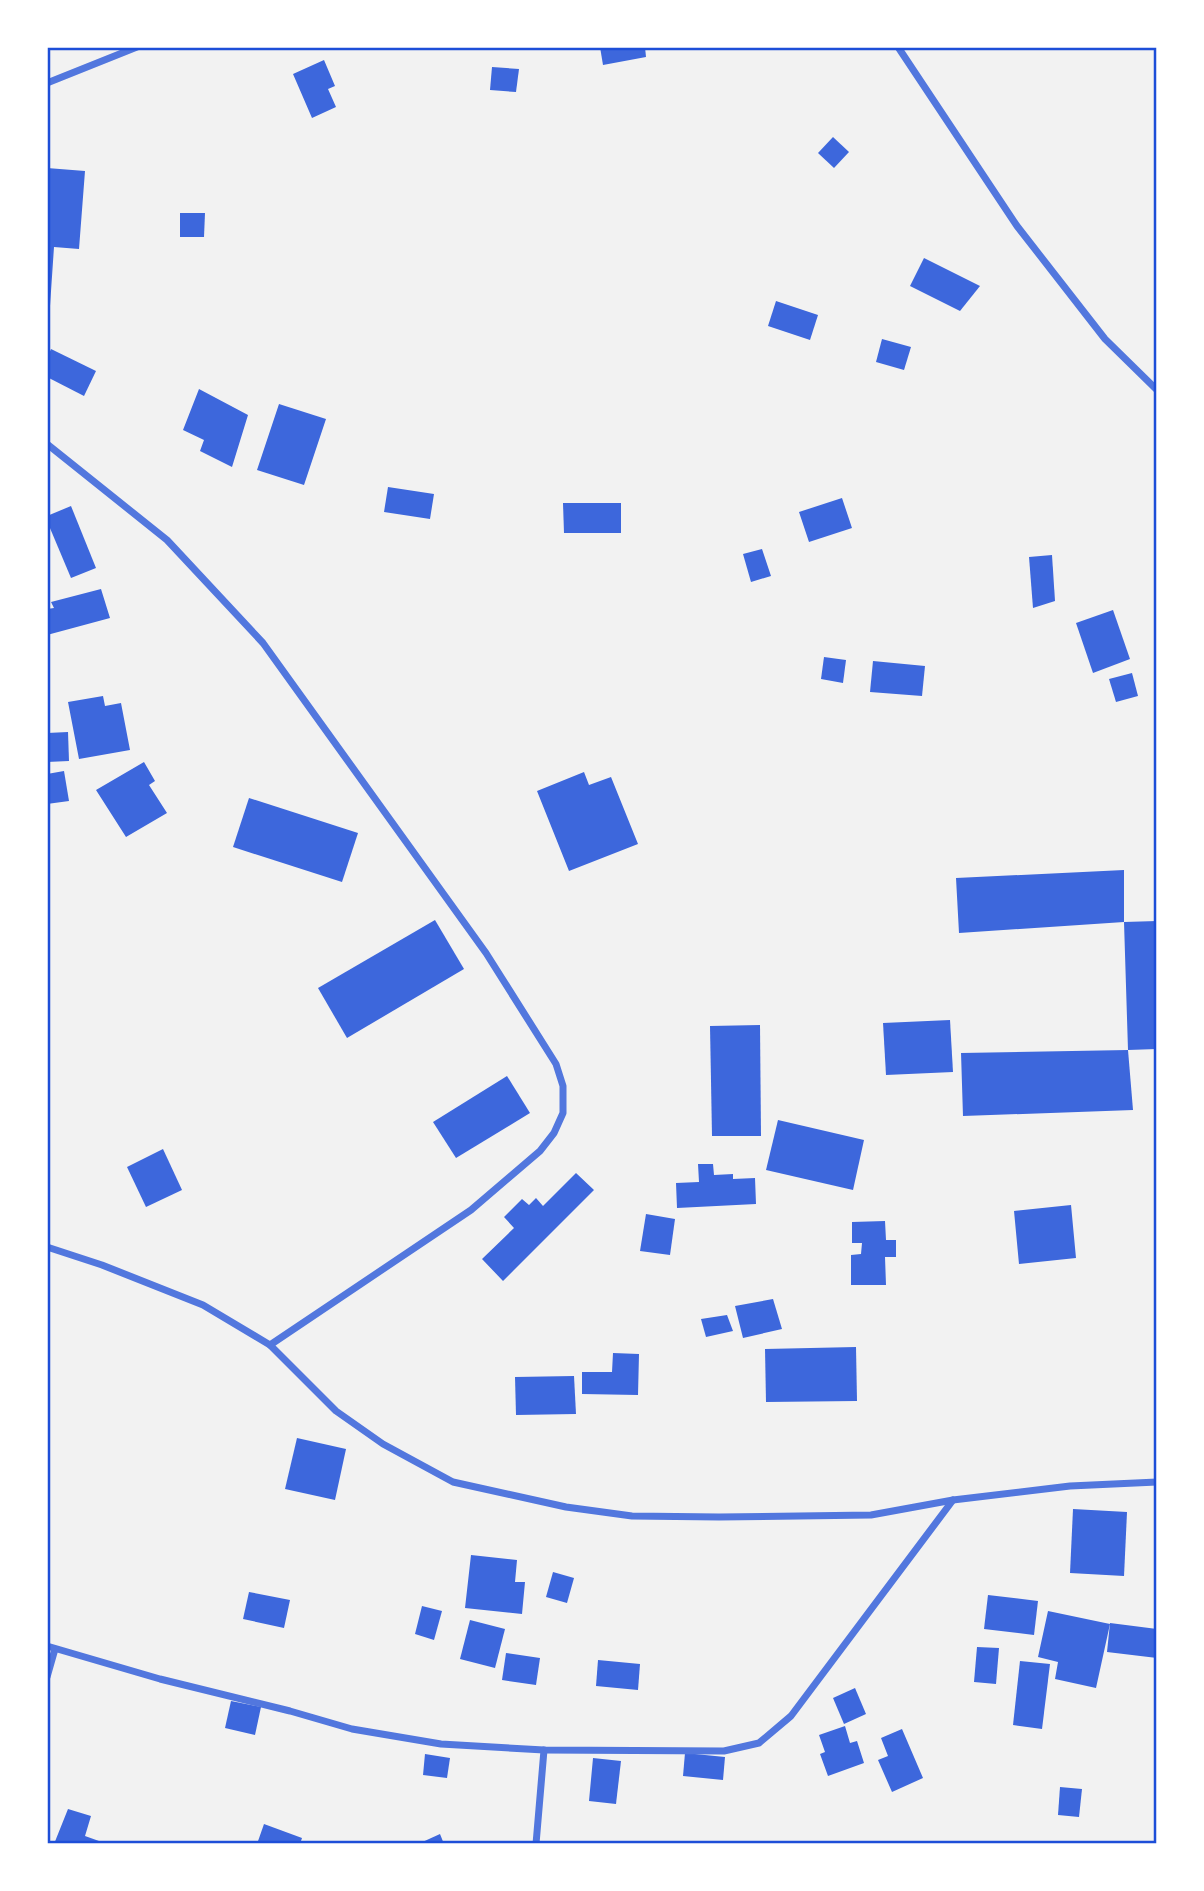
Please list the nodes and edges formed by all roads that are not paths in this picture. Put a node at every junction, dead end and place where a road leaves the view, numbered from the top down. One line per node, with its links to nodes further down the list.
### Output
1 (137, 47): 3 (street)
2 (898, 47): 4 (street)
3 (47, 83)
4 (1157, 390)
5 (47, 444): 7 (street)
6 (47, 1247): 7 (street)
7 (270, 1345): 9 (street)
8 (1157, 1482): 9 (street)
9 (953, 1500): 12 (street)
10 (51, 1647): 11 (street); 12 (street)
11 (47, 1677)
12 (544, 1750): 13 (street)
13 (536, 1844)

